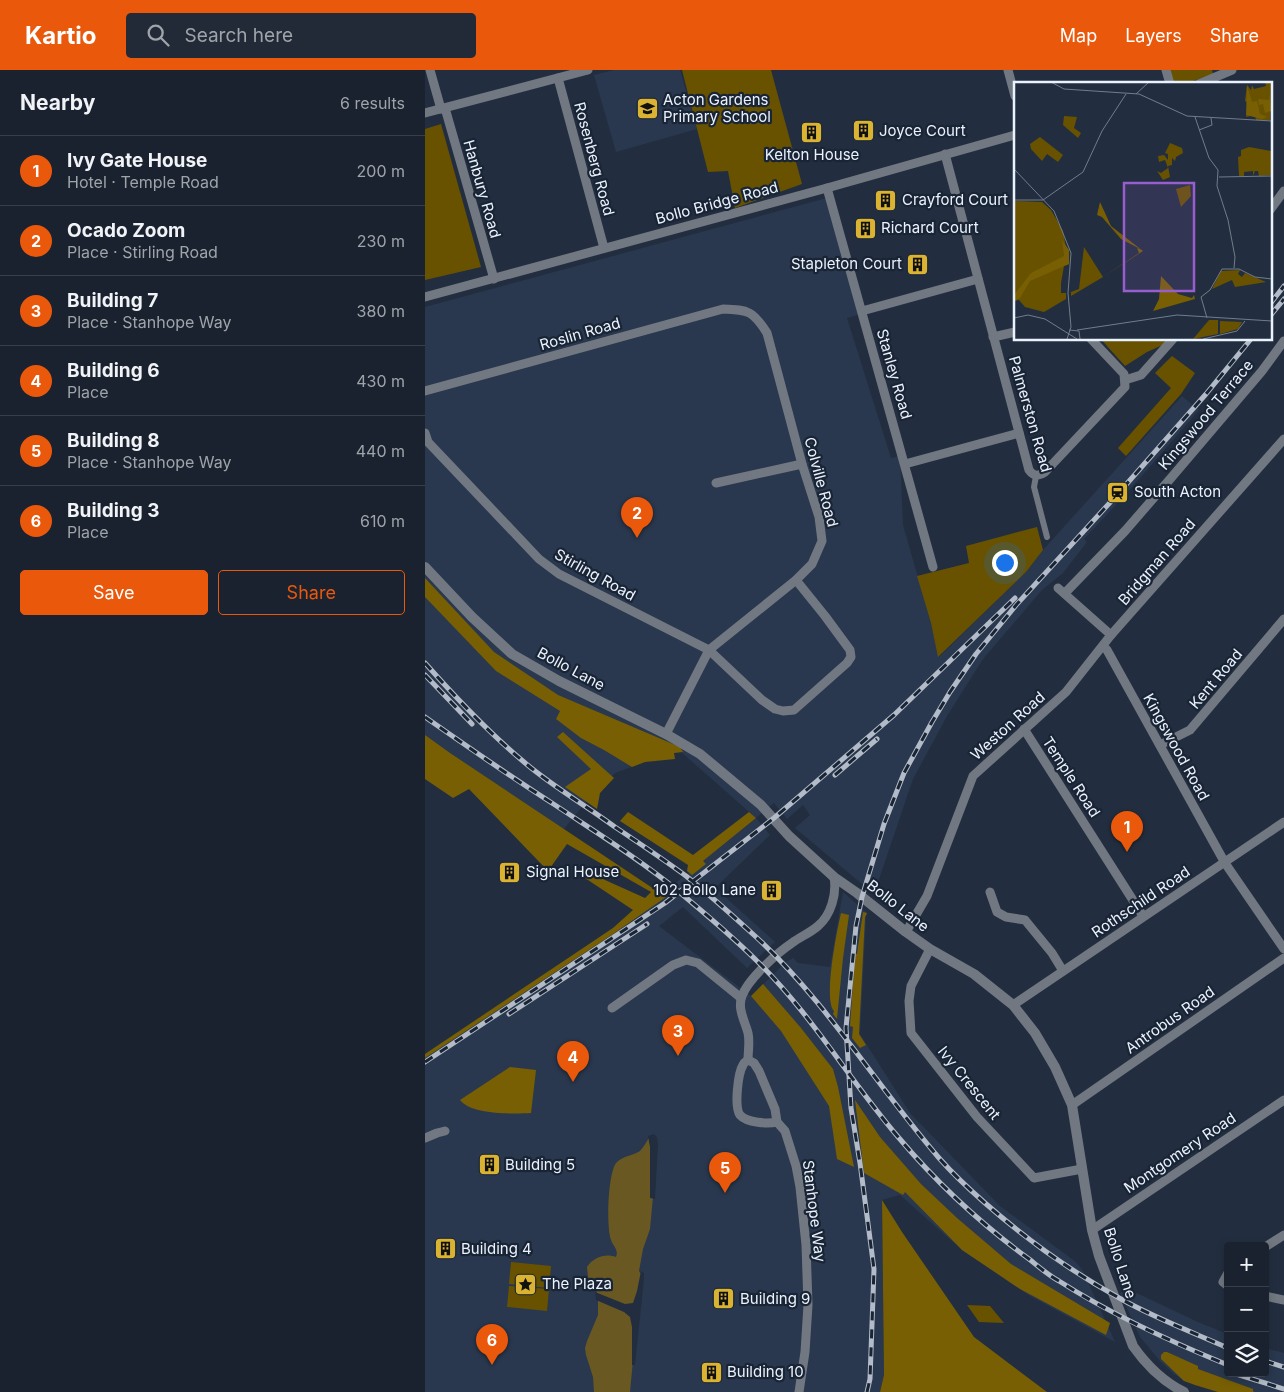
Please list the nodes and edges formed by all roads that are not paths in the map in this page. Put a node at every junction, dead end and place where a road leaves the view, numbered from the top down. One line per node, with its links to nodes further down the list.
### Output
1 (431, 70): 8 (street, Hanbury Road)
2 (588, 70): 5 (street)
3 (1008, 70): 7 (street)
4 (1228, 71): 6 (street)
5 (558, 78): 8 (street); 15 (street, Rosenberg Road)
6 (1203, 82)
7 (1014, 92)
8 (443, 108): 9 (street); 16 (street, Hanbury Road)
9 (425, 113)
10 (1014, 135): 11 (street, Bollo Bridge Road)
11 (945, 154): 12 (street, Bollo Bridge Road); 17 (street, Palmerston Road)
12 (827, 188): 15 (street, Bollo Bridge Road); 20 (street, Stanley Road)
13 (1284, 191): 14 (street)
14 (1271, 209)
15 (604, 248): 16 (street, Bollo Bridge Road)
16 (494, 279): 18 (street, Bollo Bridge Road)
17 (978, 279): 20 (street); 22 (street, Palmerston Road)
18 (425, 297)
19 (744, 310): 27 (street, Roslin Road); 31 (street, Colville Road)
20 (862, 311): 32 (street, Stanley Road)
21 (1014, 332): 22 (street)
22 (993, 337): 29 (street, Palmerston Road)
23 (1092, 340): 26 (street)
24 (1172, 340): 26 (street)
25 (1284, 341): 40 (street, Kingswood Terrace)
26 (1125, 380): 33 (street)
27 (425, 391)
28 (425, 433): 42 (street, Stirling Road)
29 (1019, 433): 32 (street); 33 (street, Palmerston Road)
30 (1284, 439): 40 (street, Bridgman Road)
31 (802, 464): 34 (street); 38 (street, Colville Road)
32 (905, 464): 37 (street, Stanley Road)
33 (1036, 476): 35 (street, Palmerston Road)
34 (716, 483)
35 (1047, 537)
36 (425, 567): 44 (street, Bollo Lane)
37 (933, 567)
38 (796, 580): 42 (street, Colville Road); 42 (street, Stirling Road)
39 (1284, 619): 45 (street, Kent Road)
40 (1111, 635): 41 (street, Weston Road)
41 (1103, 646): 43 (street, Weston Road); 45 (street, Kingswood Road)
42 (709, 650): 44 (street, Colville Road)
43 (1024, 730): 50 (street, Temple Road); 51 (street, Weston Road)
44 (666, 734): 48 (street, Bollo Lane)
45 (1160, 745): 47 (street, Kingswood Road)
46 (1284, 822): 47 (street, Rothschild Road)
47 (1225, 863): 50 (street, Rothschild Road); 53 (street, Kingswood Road)
48 (834, 877): 51 (street, Bollo Lane); 56 (street)
49 (990, 892): 55 (street)
50 (1143, 916): 55 (street, Rothschild Road)
51 (906, 932): 52 (street, Bollo Lane)
52 (930, 949): 57 (street, Bollo Lane); 65 (street, Ivy Crescent)
53 (1284, 949)
54 (1284, 958): 61 (street, Antrobus Road)
55 (1063, 971): 57 (street, Rothschild Road)
56 (741, 998): 58 (street); 59 (street)
57 (1013, 1005): 61 (street, Bollo Lane)
58 (612, 1008)
59 (748, 1060): 62 (street, Stanhope Way); 62 (street)
60 (1284, 1100): 66 (street, Montgomery Road)
61 (1072, 1105): 65 (street, Bollo Lane)
62 (777, 1122): 71 (street, Stanhope Way)
63 (445, 1131): 64 (street)
64 (425, 1138)
65 (1082, 1169): 66 (street, Bollo Lane)
66 (1092, 1230): 72 (street, Bollo Lane)
67 (1284, 1234): 68 (street)
68 (1269, 1244)
69 (1269, 1297): 70 (street)
70 (1284, 1300)
71 (799, 1392)
72 (1184, 1392)

